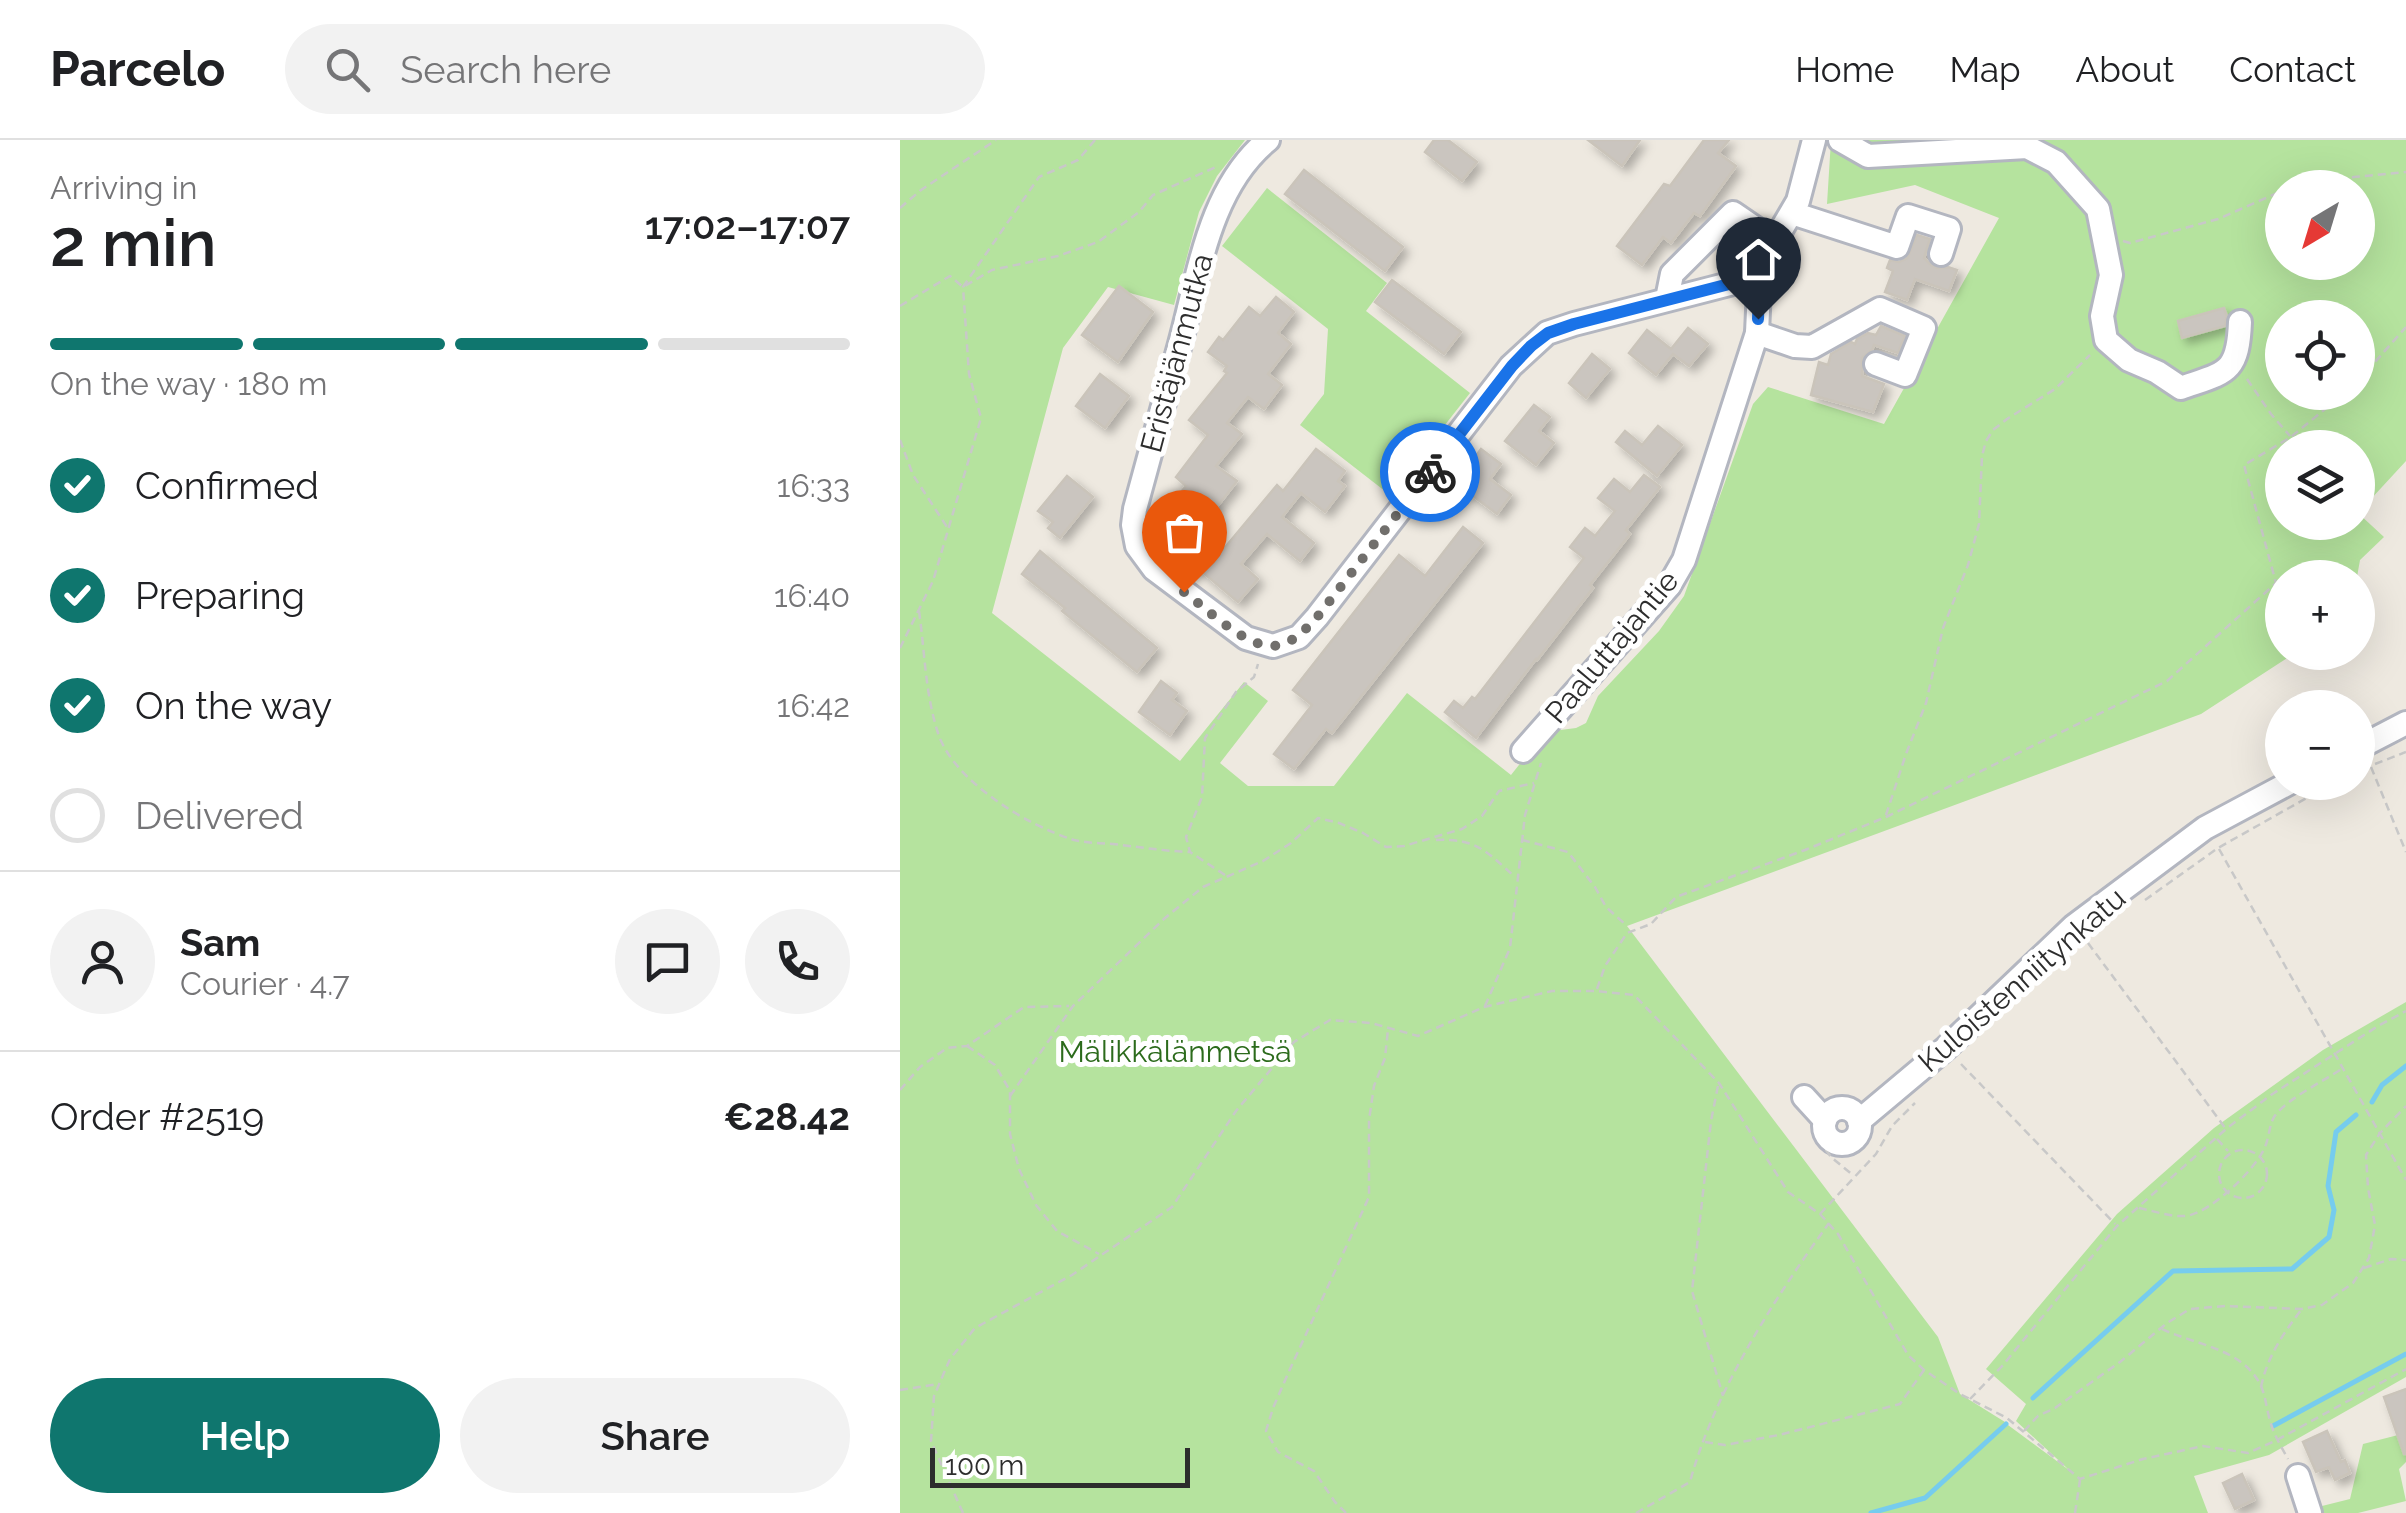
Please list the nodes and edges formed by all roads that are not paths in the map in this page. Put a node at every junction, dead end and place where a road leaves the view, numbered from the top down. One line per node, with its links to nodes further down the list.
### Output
1 (1268, 140): 8 (street, Eristäjänmutka)
2 (1814, 140): 4 (street, Paaluttajantie)
3 (1840, 140): 9 (street)
4 (1792, 213): 5 (street, Paaluttajantie); 6 (street)
5 (1774, 242): 7 (street, Paaluttajantie); 8 (street)
6 (1940, 254)
7 (1760, 266): 8 (street); 10 (street, Paaluttajantie)
8 (1667, 299)
9 (2240, 322)
10 (1757, 333): 11 (street); 14 (street, Paaluttajantie)
11 (1876, 364)
12 (2406, 723): 13 (street)
13 (2375, 747)
14 (1534, 750)
15 (2265, 796): 16 (street, Kuloistenniitynkatu)
16 (1804, 1097)
17 (2298, 1476): 18 (street)
18 (2310, 1513)

